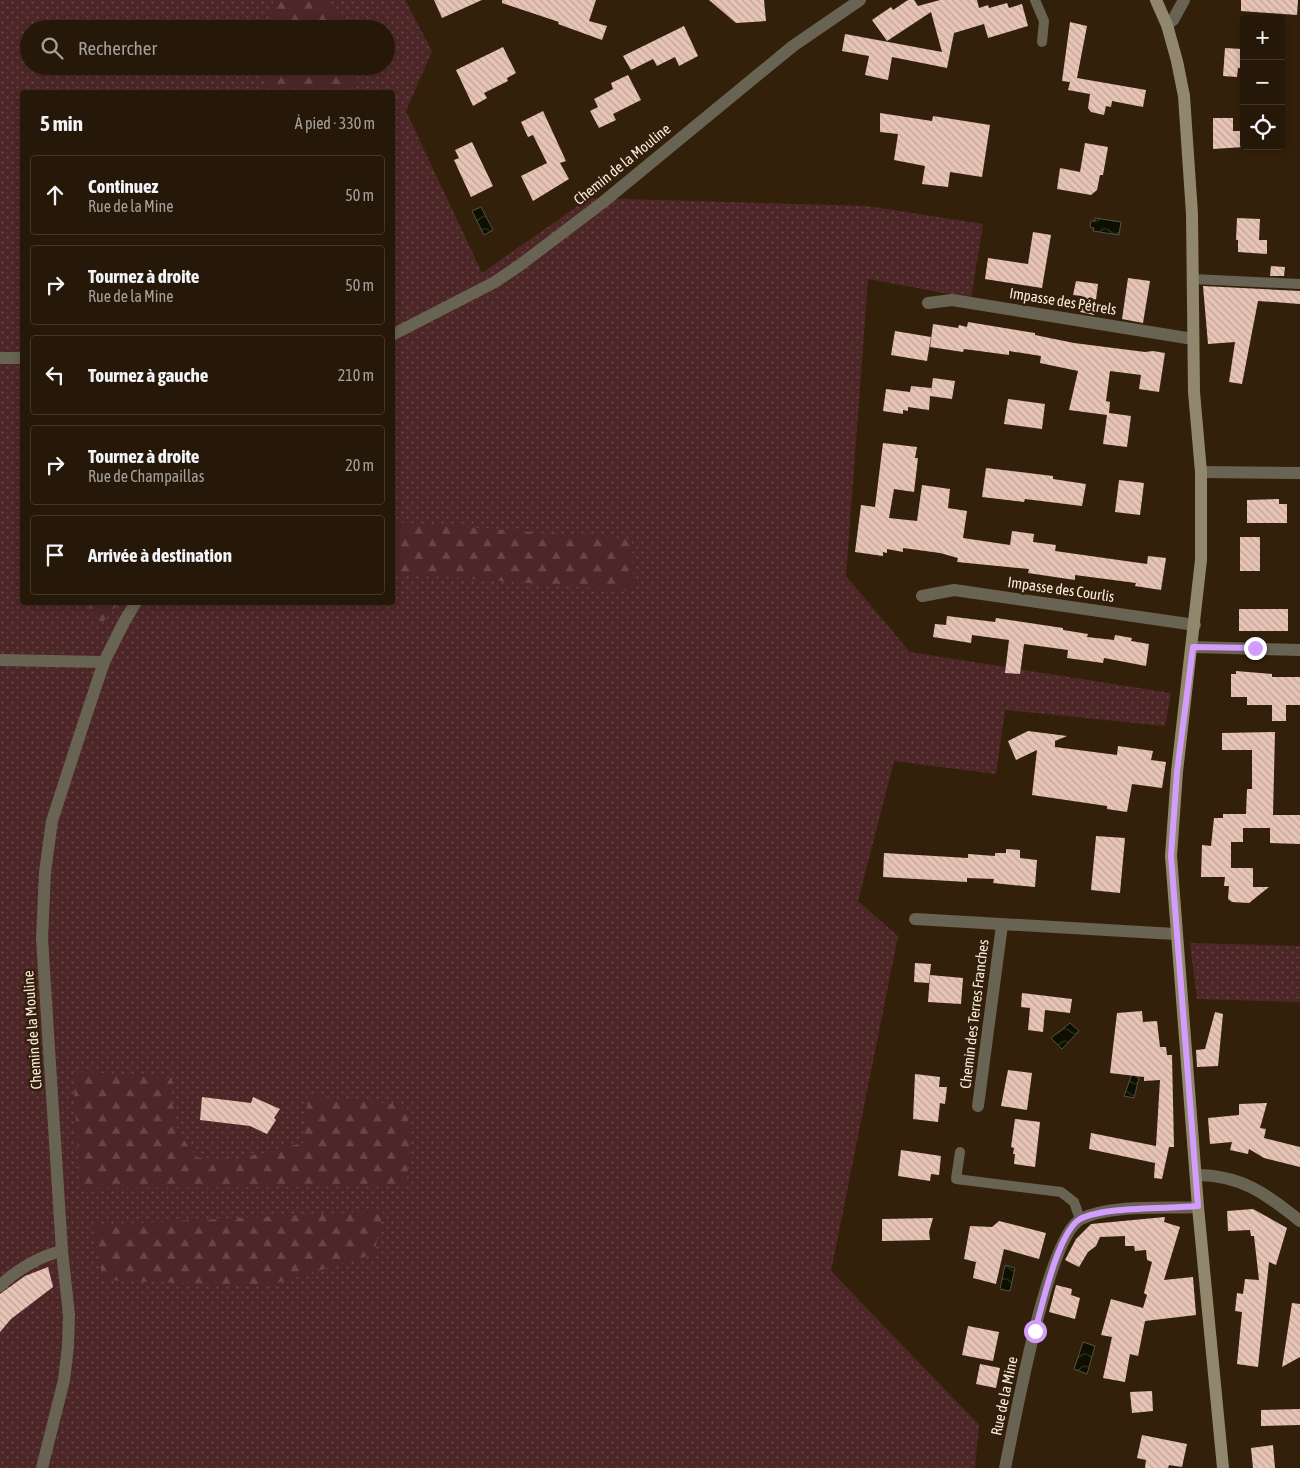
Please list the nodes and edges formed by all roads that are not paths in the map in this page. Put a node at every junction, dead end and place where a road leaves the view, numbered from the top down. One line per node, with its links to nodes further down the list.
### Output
1 (860, 0): 10 (street, Chemin de la Mouline)
2 (1035, 0): 6 (lane)
3 (1156, 0): 5 (main road)
4 (1184, 0): 5 (street)
5 (1167, 25): 7 (main road)
6 (1042, 42)
7 (1192, 279): 8 (lane); 11 (main road)
8 (1300, 284)
9 (928, 303): 11 (street, Impasse des Pétrels)
10 (395, 334)
11 (1193, 339): 14 (main road)
12 (0, 358): 13 (street)
13 (20, 358)
14 (1202, 472): 15 (street); 18 (main road)
15 (1300, 473)
16 (922, 596): 18 (street, Impasse des Courlis)
17 (134, 605): 22 (street, Chemin de la Mouline)
18 (1195, 625): 19 (main road)
19 (1193, 647): 20 (street); 25 (main road)
20 (1300, 650)
21 (0, 660): 22 (street)
22 (104, 662): 32 (street, Chemin de la Mouline)
23 (915, 919): 24 (street, Chemin des Terres Franches)
24 (1002, 925): 25 (street, Chemin des Terres Franches); 26 (street, Chemin des Terres Franches)
25 (1176, 934): 28 (main road)
26 (978, 1106)
27 (960, 1152): 30 (lane)
28 (1196, 1174): 29 (main road); 31 (street)
29 (1198, 1206): 30 (street); 36 (main road)
30 (1080, 1220): 35 (street, Rue de la Mine)
31 (1300, 1221)
32 (62, 1251): 33 (street); 34 (street, Chemin de la Mouline)
33 (0, 1286)
34 (42, 1468)
35 (1005, 1468)
36 (1223, 1468)

